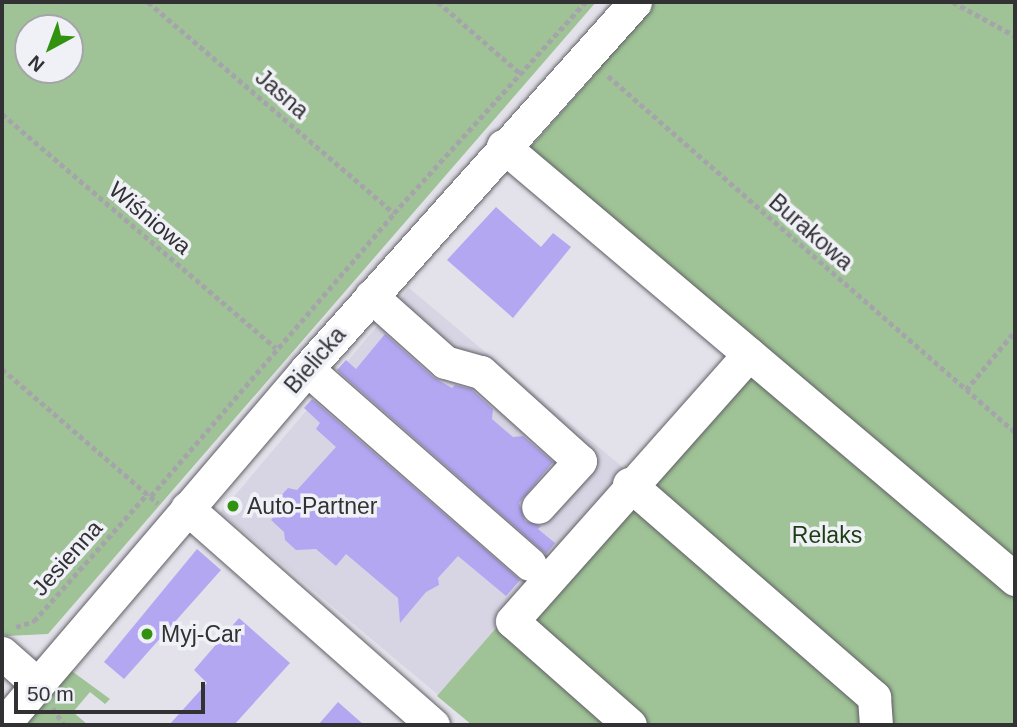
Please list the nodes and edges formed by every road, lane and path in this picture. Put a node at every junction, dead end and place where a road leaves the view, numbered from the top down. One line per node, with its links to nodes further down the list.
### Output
1 (148, 2): 11 (path, Jasna)
2 (438, 2): 8 (path)
3 (585, 2): 8 (path, Jesienna)
4 (635, 2): 7 (street, Bielicka)
5 (953, 2): 6 (path)
6 (1015, 36)
7 (586, 56): 10 (street, Bielicka); 18 (path, Burakowa)
8 (520, 73): 11 (path, Jesienna)
9 (2, 114): 14 (path, Wiśniowa)
10 (503, 146): 12 (street, Bielicka); 15 (street)
11 (394, 213): 14 (path, Jesienna)
12 (371, 296): 17 (street, Bielicka); 22 (street)
13 (1015, 331): 18 (path)
14 (276, 348): 21 (path, Jesienna)
15 (749, 354): 20 (street); 25 (street)
16 (2, 369): 21 (path)
17 (307, 369): 23 (street, Bielicka); 24 (street)
18 (966, 390): 19 (path, Burakowa)
19 (1015, 432)
20 (629, 484): 30 (street); 31 (street)
21 (149, 495): 23 (path); 26 (path, Jesienna)
22 (538, 507)
23 (182, 514): 27 (street, Bielicka); 29 (street)
24 (530, 564)
25 (1015, 579)
26 (6, 641): 27 (street)
27 (37, 684): 28 (street, Bielicka)
28 (3, 725)
29 (433, 725)
30 (630, 725)
31 (876, 725)

